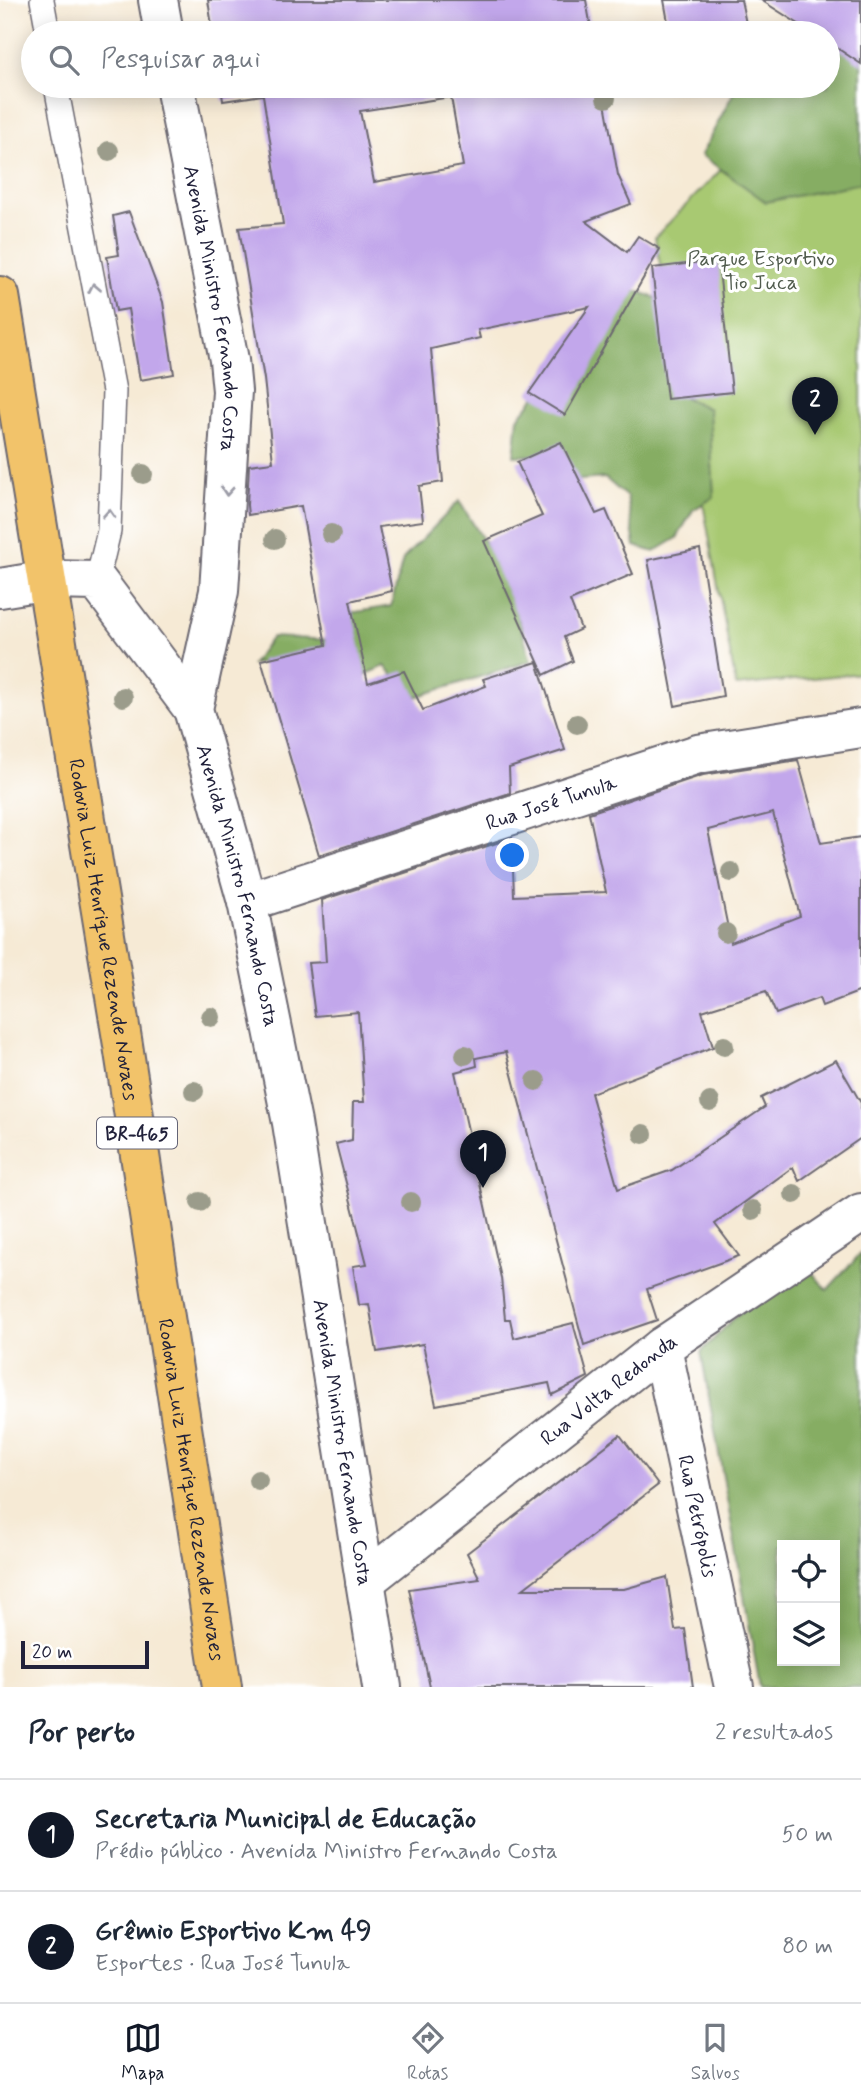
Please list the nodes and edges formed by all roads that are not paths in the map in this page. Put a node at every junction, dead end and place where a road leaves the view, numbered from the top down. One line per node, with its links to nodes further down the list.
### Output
1 (42, 0): 3 (lane)
2 (158, 0): 4 (street)
3 (46, 21)
4 (162, 21)
5 (58, 98): 9 (lane, one-way to 5)
6 (177, 98): 11 (street, Avenida Ministro Fernando Costa, one-way to 11)
7 (0, 296): 8 (highway, Rodovia Luiz Henrique Rezende Novaes / BR-465)
8 (48, 580): 9 (street); 10 (street); 17 (highway, Rodovia Luiz Henrique Rezende Novaes / BR-465)
9 (97, 581): 11 (street)
10 (0, 588)
11 (192, 709): 13 (street, Avenida Ministro Fernando Costa)
12 (861, 728): 13 (street, Rua José Tunula)
13 (247, 902): 16 (street, Avenida Ministro Fernando Costa)
14 (861, 1213): 15 (street, Rua Volta Redonda)
15 (662, 1347): 16 (street, Rua Volta Redonda); 19 (street, Rua Petrópolis)
16 (365, 1581): 18 (street, Avenida Ministro Fernando Costa)
17 (222, 1687)
18 (382, 1687)
19 (734, 1687)

